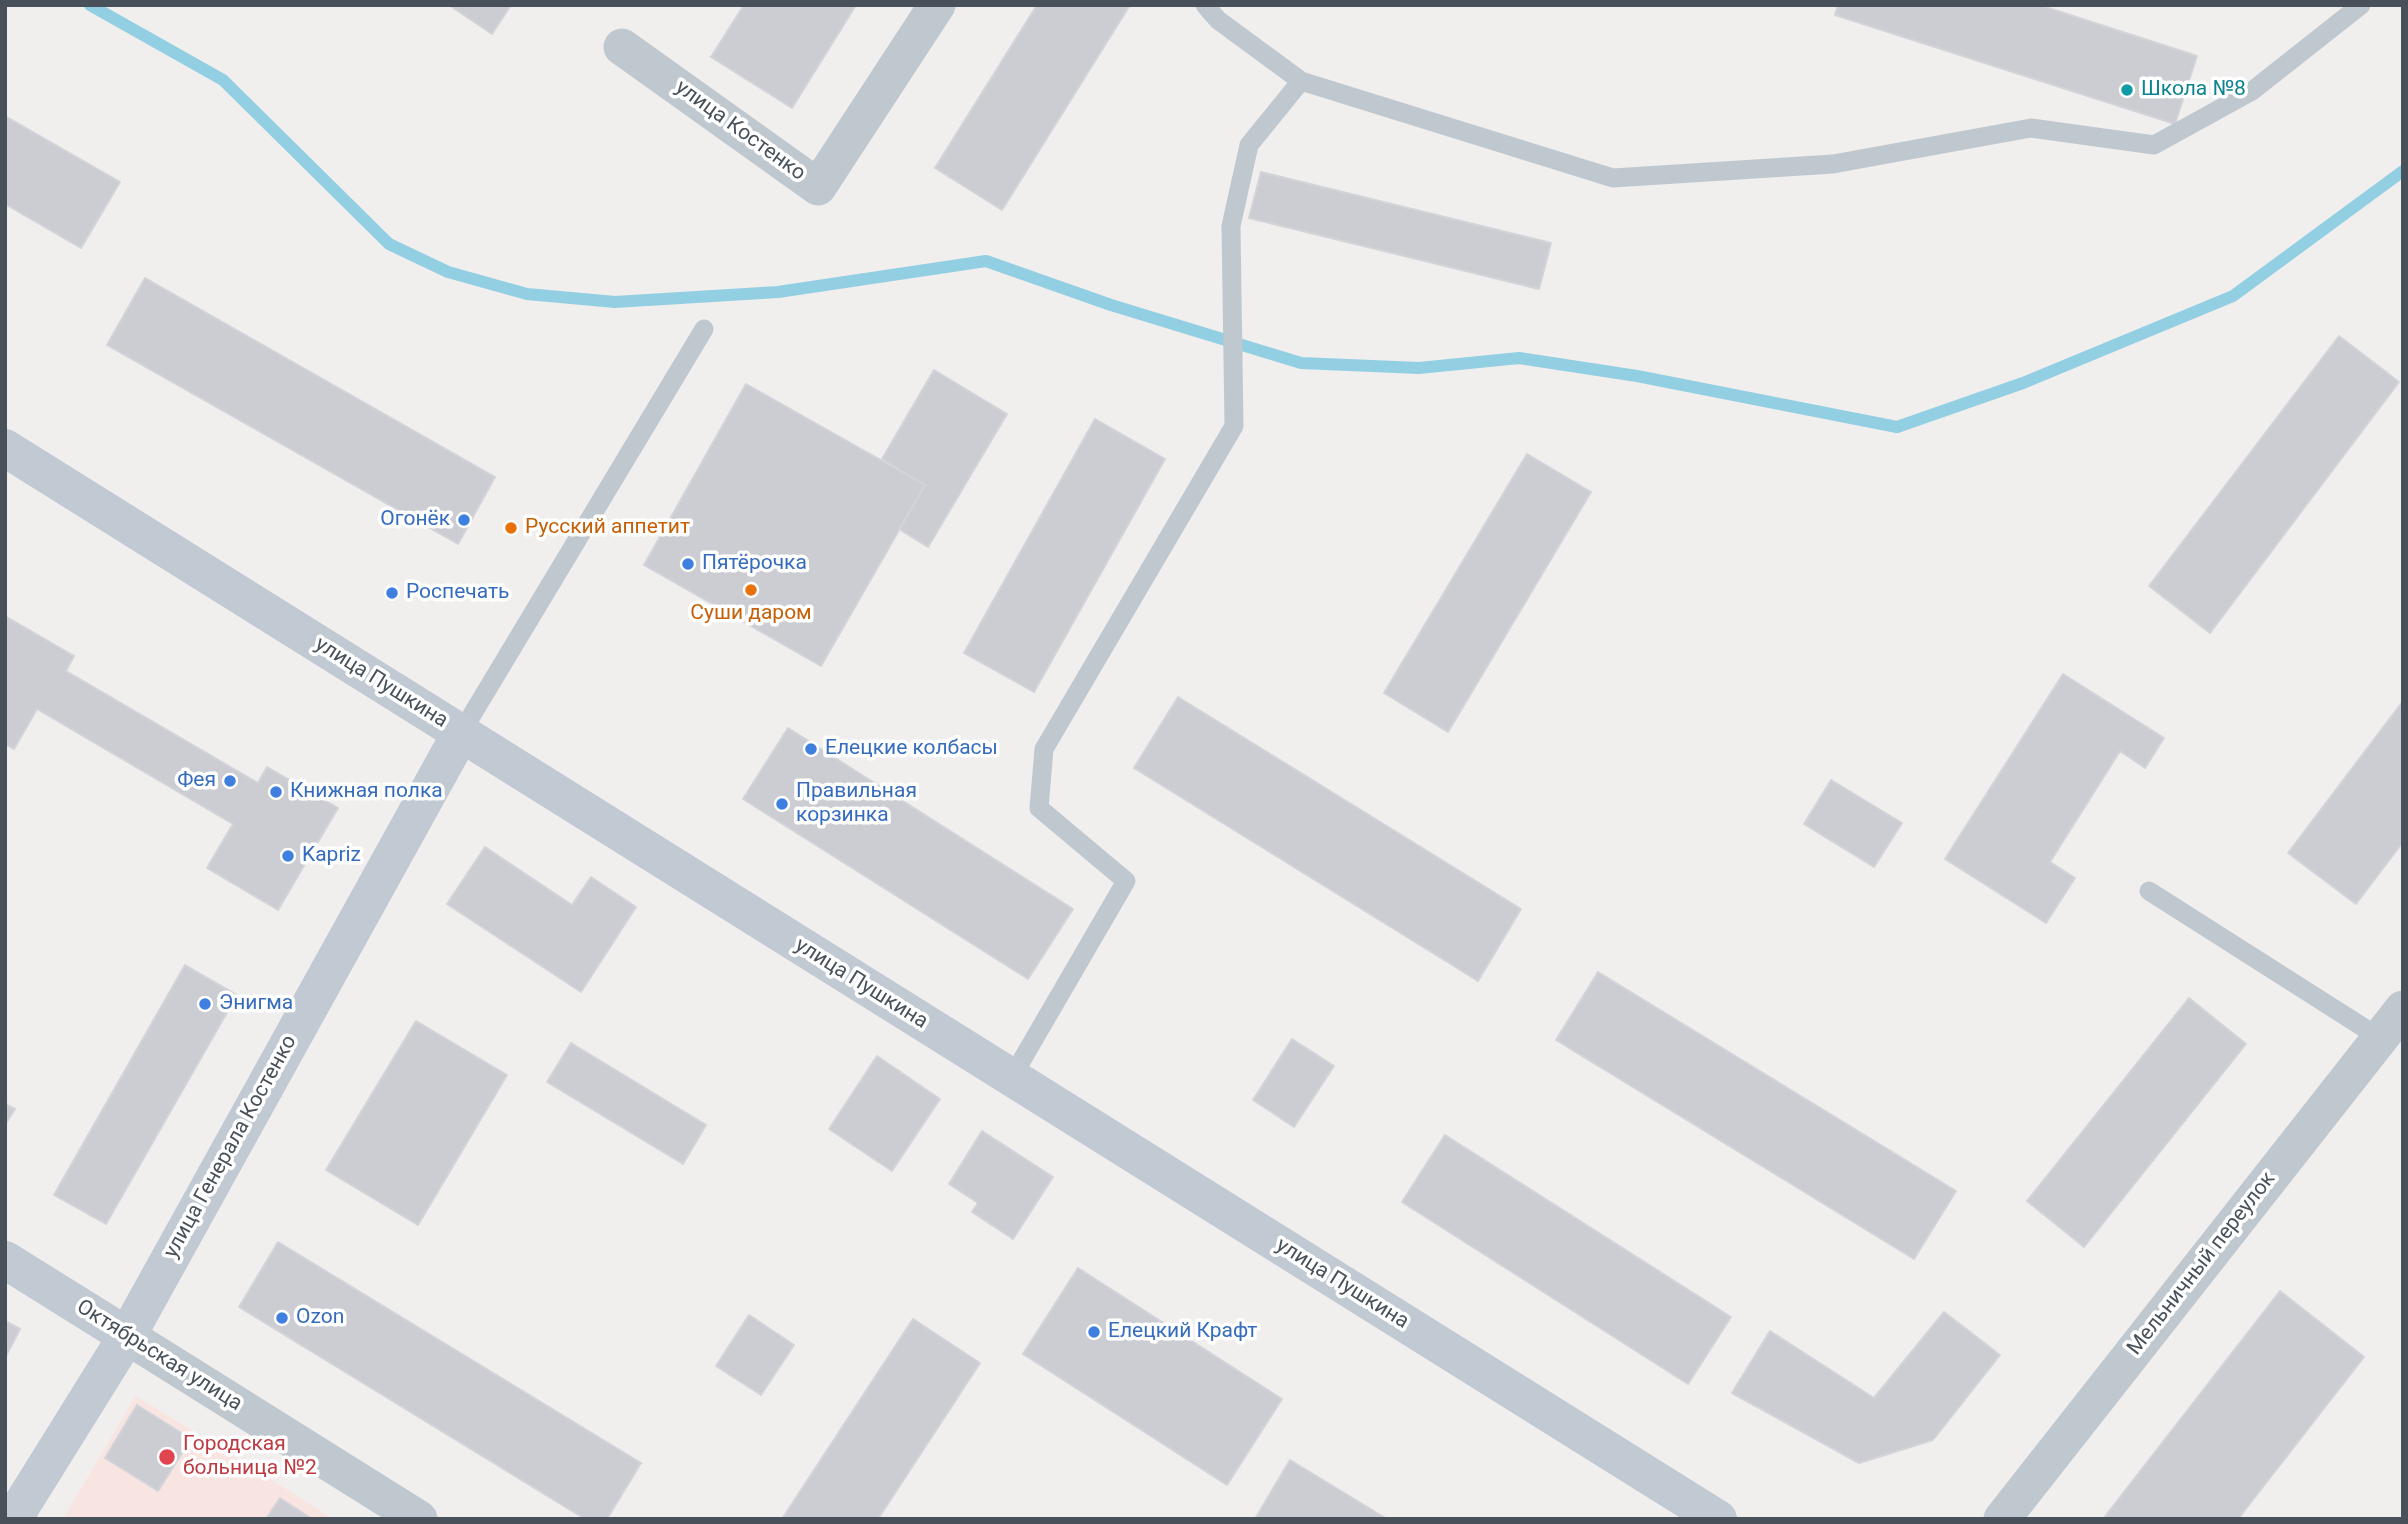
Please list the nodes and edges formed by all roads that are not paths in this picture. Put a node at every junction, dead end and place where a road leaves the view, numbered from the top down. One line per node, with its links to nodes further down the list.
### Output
1 (937, 5): 4 (street, улица Костенко)
2 (1205, 5): 5 (lane)
3 (2361, 5): 5 (lane)
4 (622, 47)
5 (1301, 81): 12 (lane)
6 (704, 329): 8 (lane)
7 (5, 448): 8 (street, улица Пушкина)
8 (461, 733): 12 (street, улица Пушкина); 14 (street, улица Генерала Костенко)
9 (2149, 891): 11 (lane)
10 (2403, 1009): 11 (street, Мельничный переулок)
11 (2380, 1038): 18 (street, Мельничный переулок)
12 (1012, 1077): 17 (street, улица Пушкина)
13 (5, 1259): 14 (street, Октябрьская улица)
14 (127, 1336): 15 (street, улица Генерала Костенко); 16 (street, Октябрьская улица)
15 (13, 1519)
16 (419, 1519)
17 (1718, 1519)
18 (2001, 1519)

